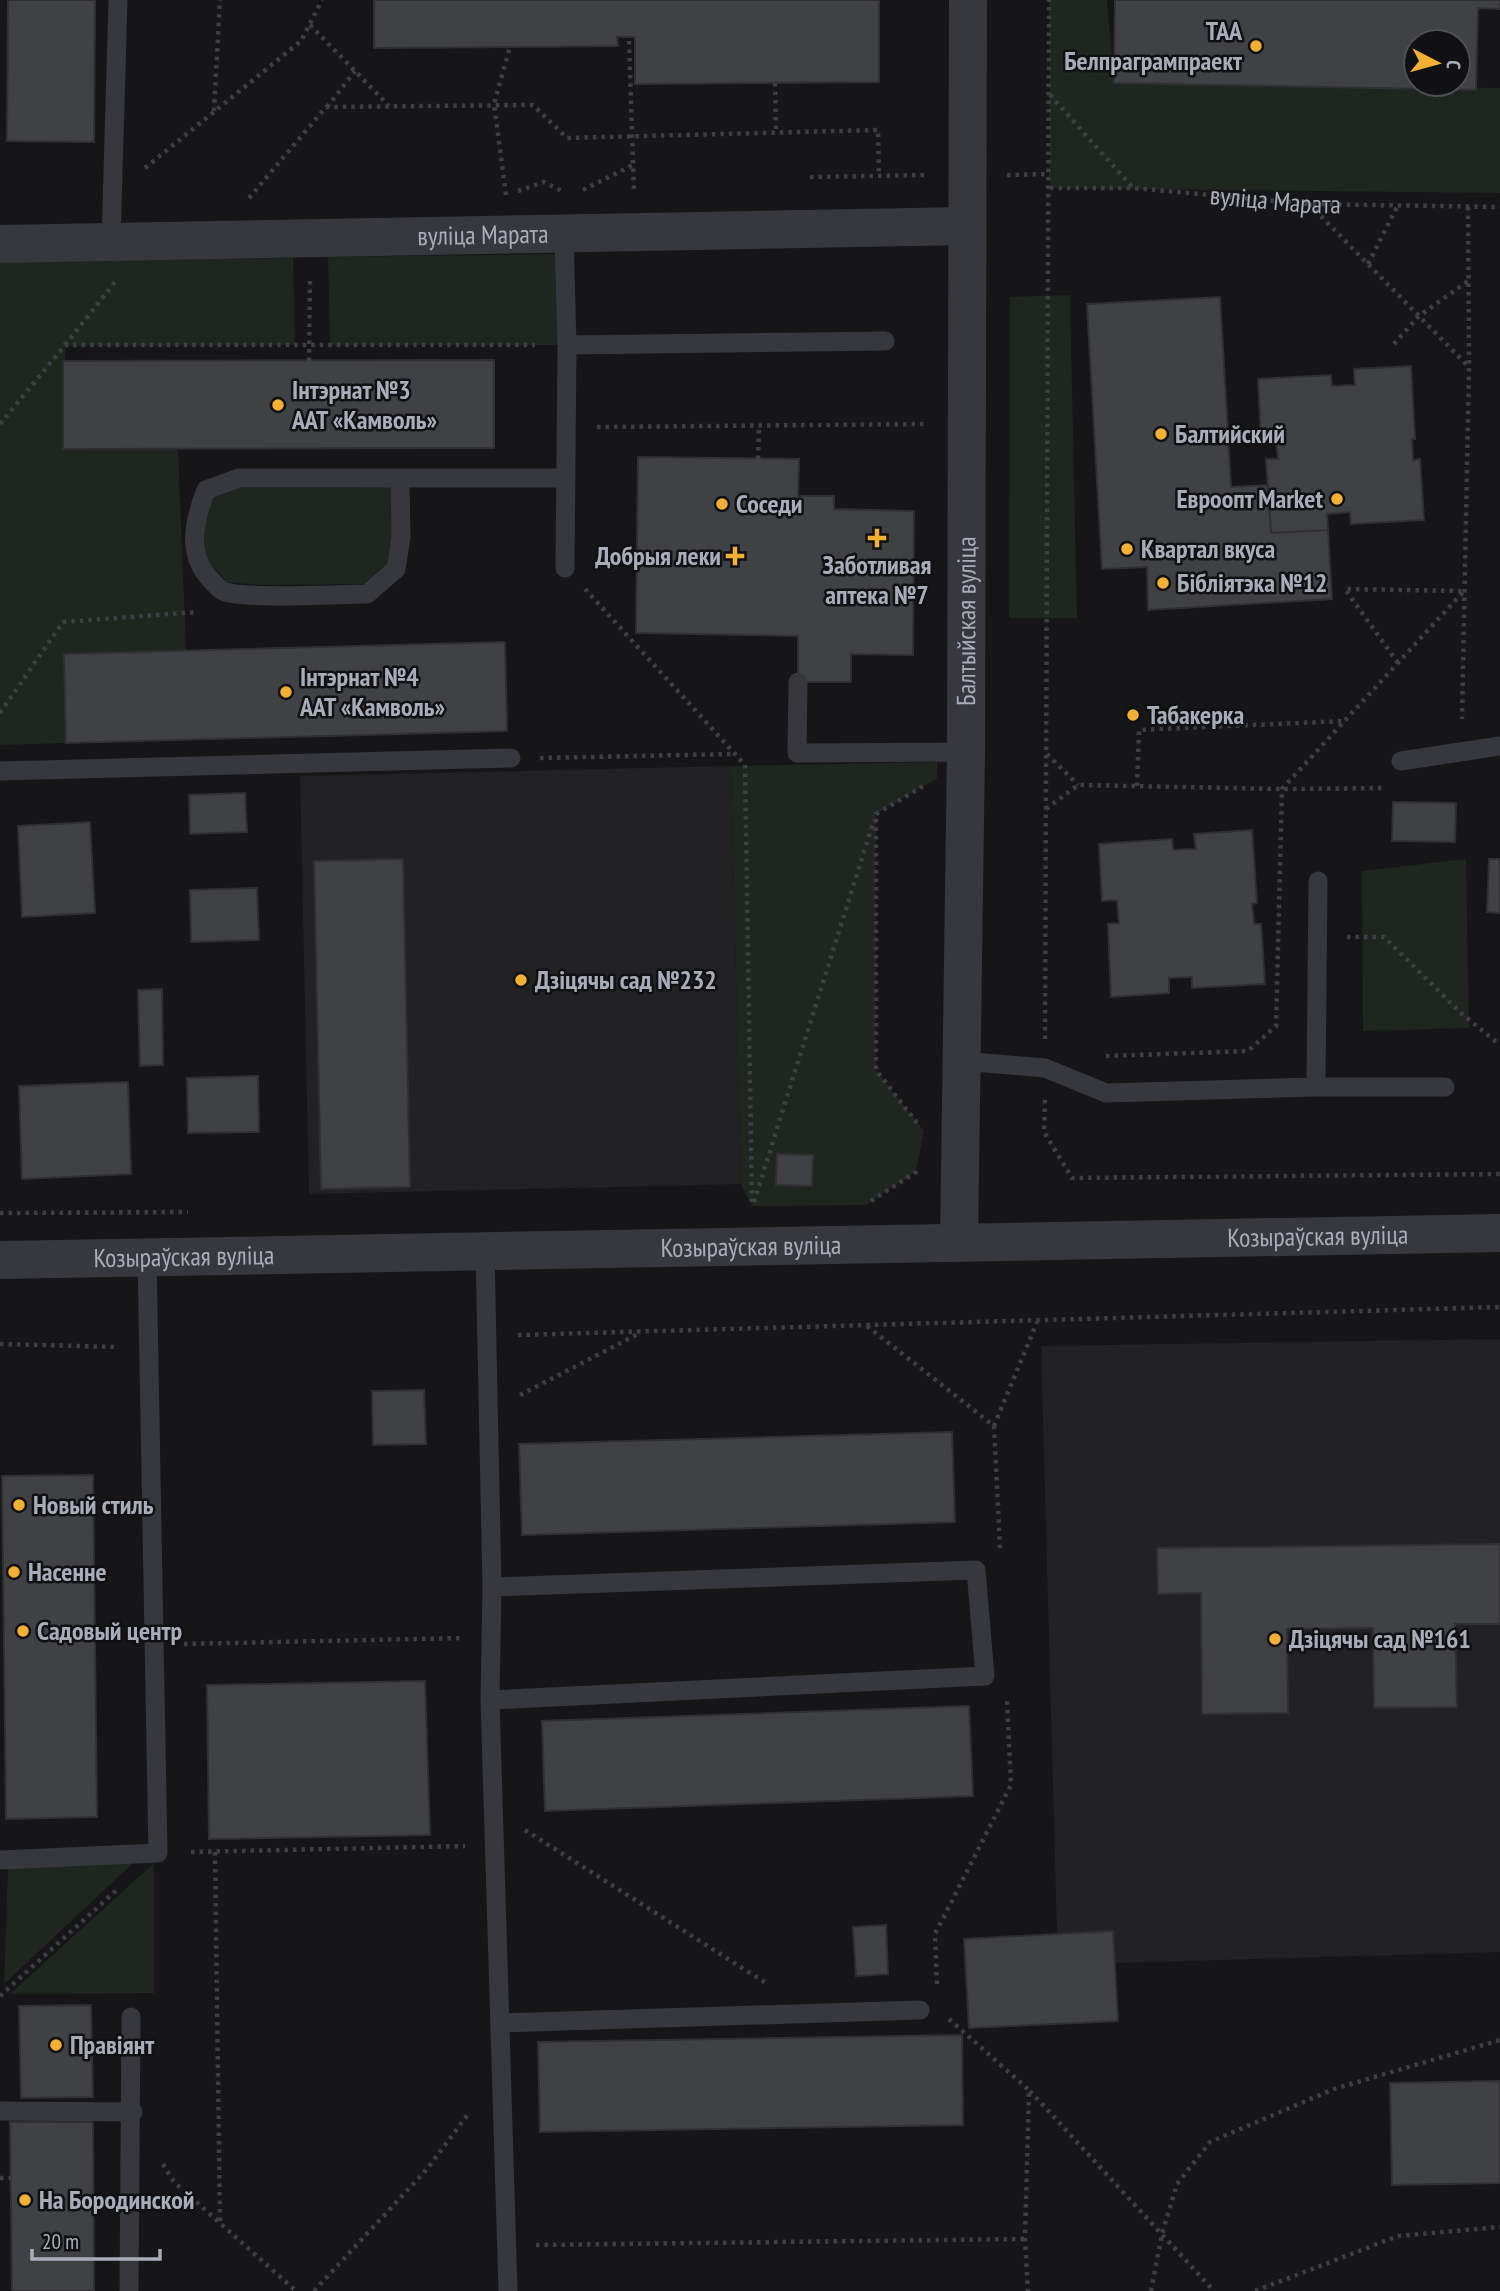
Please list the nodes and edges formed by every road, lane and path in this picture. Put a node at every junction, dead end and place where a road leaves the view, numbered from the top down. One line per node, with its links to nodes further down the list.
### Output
1 (118, 0): 35 (lane)
2 (220, 0): 15 (path)
3 (323, 0): 6 (path)
4 (968, 0): 33 (street, Балтыйская вуліца)
5 (1049, 0): 11 (path)
6 (310, 25): 9 (path); 15 (path)
7 (629, 41): 17 (path)
8 (510, 47): 12 (path)
9 (355, 71): 13 (path); 14 (path)
10 (775, 83): 16 (path)
11 (1050, 95): 21 (path); 22 (path)
12 (494, 104): 14 (path); 17 (path); 24 (path)
13 (326, 107): 14 (path); 26 (path)
14 (389, 107)
15 (214, 112): 19 (path)
16 (776, 132): 17 (path); 20 (path)
17 (632, 136): 18 (path)
18 (633, 165): 23 (path); 28 (path)
19 (137, 175)
20 (879, 176)
21 (1050, 188): 22 (path, вуліца Марата); 65 (path)
22 (1133, 188): 29 (path, вуліца Марата)
23 (580, 191)
24 (506, 195): 25 (path); 27 (path)
25 (570, 195)
26 (246, 201)
27 (507, 204)
28 (635, 204)
29 (1310, 204): 30 (path, вуліца Марата); 37 (path)
30 (1398, 205): 31 (path, вуліца Марата); 37 (path)
31 (1468, 207): 32 (path, вуліца Марата); 39 (path)
32 (1500, 208)
33 (967, 226): 34 (street, вуліца Марата); 63 (street, Балтыйская вуліца)
34 (564, 233): 35 (street, вуліца Марата); 45 (lane)
35 (121, 242): 36 (street, вуліца Марата); 43 (path)
36 (0, 244)
37 (1368, 264): 40 (path)
38 (310, 270): 44 (path)
39 (1468, 280): 40 (path); 47 (path)
40 (1419, 316): 42 (path); 47 (path)
41 (885, 341): 45 (lane)
42 (1394, 344)
43 (65, 345): 44 (path); 49 (path)
44 (311, 345): 45 (path); 46 (path)
45 (567, 345): 54 (lane)
46 (309, 360)
47 (1469, 367): 57 (path)
48 (596, 413): 51 (path)
49 (0, 424)
50 (939, 424): 51 (path)
51 (759, 426): 52 (path)
52 (758, 458)
53 (400, 478): 54 (lane); 56 (lane); 56 (lane)
54 (566, 478): 55 (lane)
55 (565, 568): 66 (path)
56 (222, 591): 60 (path)
57 (1464, 591): 58 (path); 58 (path); 64 (path)
58 (1398, 663): 61 (path)
59 (798, 682): 63 (lane)
60 (0, 713)
61 (1345, 721): 71 (path); 72 (path)
62 (1500, 746): 64 (lane)
63 (951, 752): 74 (path); 82 (street, Балтыйская вуліца)
64 (1463, 752): 68 (lane)
65 (1046, 753): 70 (path); 73 (path)
66 (735, 754): 67 (path); 74 (path)
67 (511, 758): 69 (lane)
68 (1401, 761): 72 (path)
69 (0, 771)
70 (1079, 785): 71 (path); 73 (path)
71 (1137, 786): 72 (path)
72 (1282, 789): 76 (path)
73 (1046, 810): 78 (path)
74 (876, 814): 86 (path)
75 (1318, 881): 77 (lane)
76 (1278, 937): 77 (path); 81 (path)
77 (1318, 937): 80 (path); 84 (lane)
78 (1045, 1033): 79 (path); 83 (path)
79 (1058, 1038)
80 (1500, 1045)
81 (1096, 1052)
82 (961, 1061): 83 (lane); 91 (street, Балтыйская вуліца)
83 (1045, 1068): 84 (lane); 88 (path)
84 (1316, 1087): 85 (lane)
85 (1445, 1087)
86 (924, 1132)
87 (919, 1158): 89 (path)
88 (1500, 1174)
89 (866, 1205)
90 (1500, 1233): 91 (street, Козыраўская вуліца)
91 (959, 1242): 92 (street, Козыраўская вуліца)
92 (485, 1251): 93 (street, Козыраўская вуліца); 99 (lane)
93 (147, 1258): 94 (street, Козыраўская вуліца); 101 (lane)
94 (0, 1260)
95 (1500, 1307): 96 (path)
96 (1037, 1322): 97 (path); 103 (path)
97 (867, 1326): 98 (path); 103 (path)
98 (642, 1332): 99 (path); 102 (path)
99 (489, 1335): 102 (lane)
100 (0, 1344): 101 (path)
101 (148, 1348): 107 (lane)
102 (489, 1412): 105 (lane)
103 (994, 1426): 104 (path)
104 (1000, 1550)
105 (492, 1587): 106 (lane); 109 (lane)
106 (491, 1637): 107 (path); 109 (lane)
107 (154, 1645): 113 (lane)
108 (1007, 1688): 116 (path)
109 (490, 1700): 110 (lane)
110 (495, 1812): 111 (lane); 118 (path)
111 (496, 1845): 112 (path); 121 (lane)
112 (215, 1852): 113 (path); 129 (path)
113 (158, 1853): 114 (lane); 115 (path)
114 (0, 1860)
115 (0, 1996)
116 (937, 1997)
117 (920, 2010): 118 (lane)
118 (814, 2013): 121 (lane)
119 (131, 2017): 126 (lane)
120 (948, 2018): 124 (path)
121 (500, 2023): 123 (lane)
122 (1500, 2040): 131 (path)
123 (500, 2071): 133 (lane); 136 (path)
124 (1029, 2091): 131 (path); 132 (path)
125 (0, 2110): 126 (lane)
126 (132, 2112): 129 (path); 134 (lane)
127 (0, 2178): 128 (path)
128 (11, 2178)
129 (220, 2223): 135 (path)
130 (1500, 2227): 141 (path)
131 (1162, 2234): 139 (path); 140 (path)
132 (1025, 2239): 133 (path); 138 (path)
133 (504, 2245): 137 (lane)
134 (129, 2291)
135 (296, 2291)
136 (314, 2291)
137 (508, 2291)
138 (1028, 2291)
139 (1151, 2291)
140 (1214, 2291)
141 (1255, 2291)

